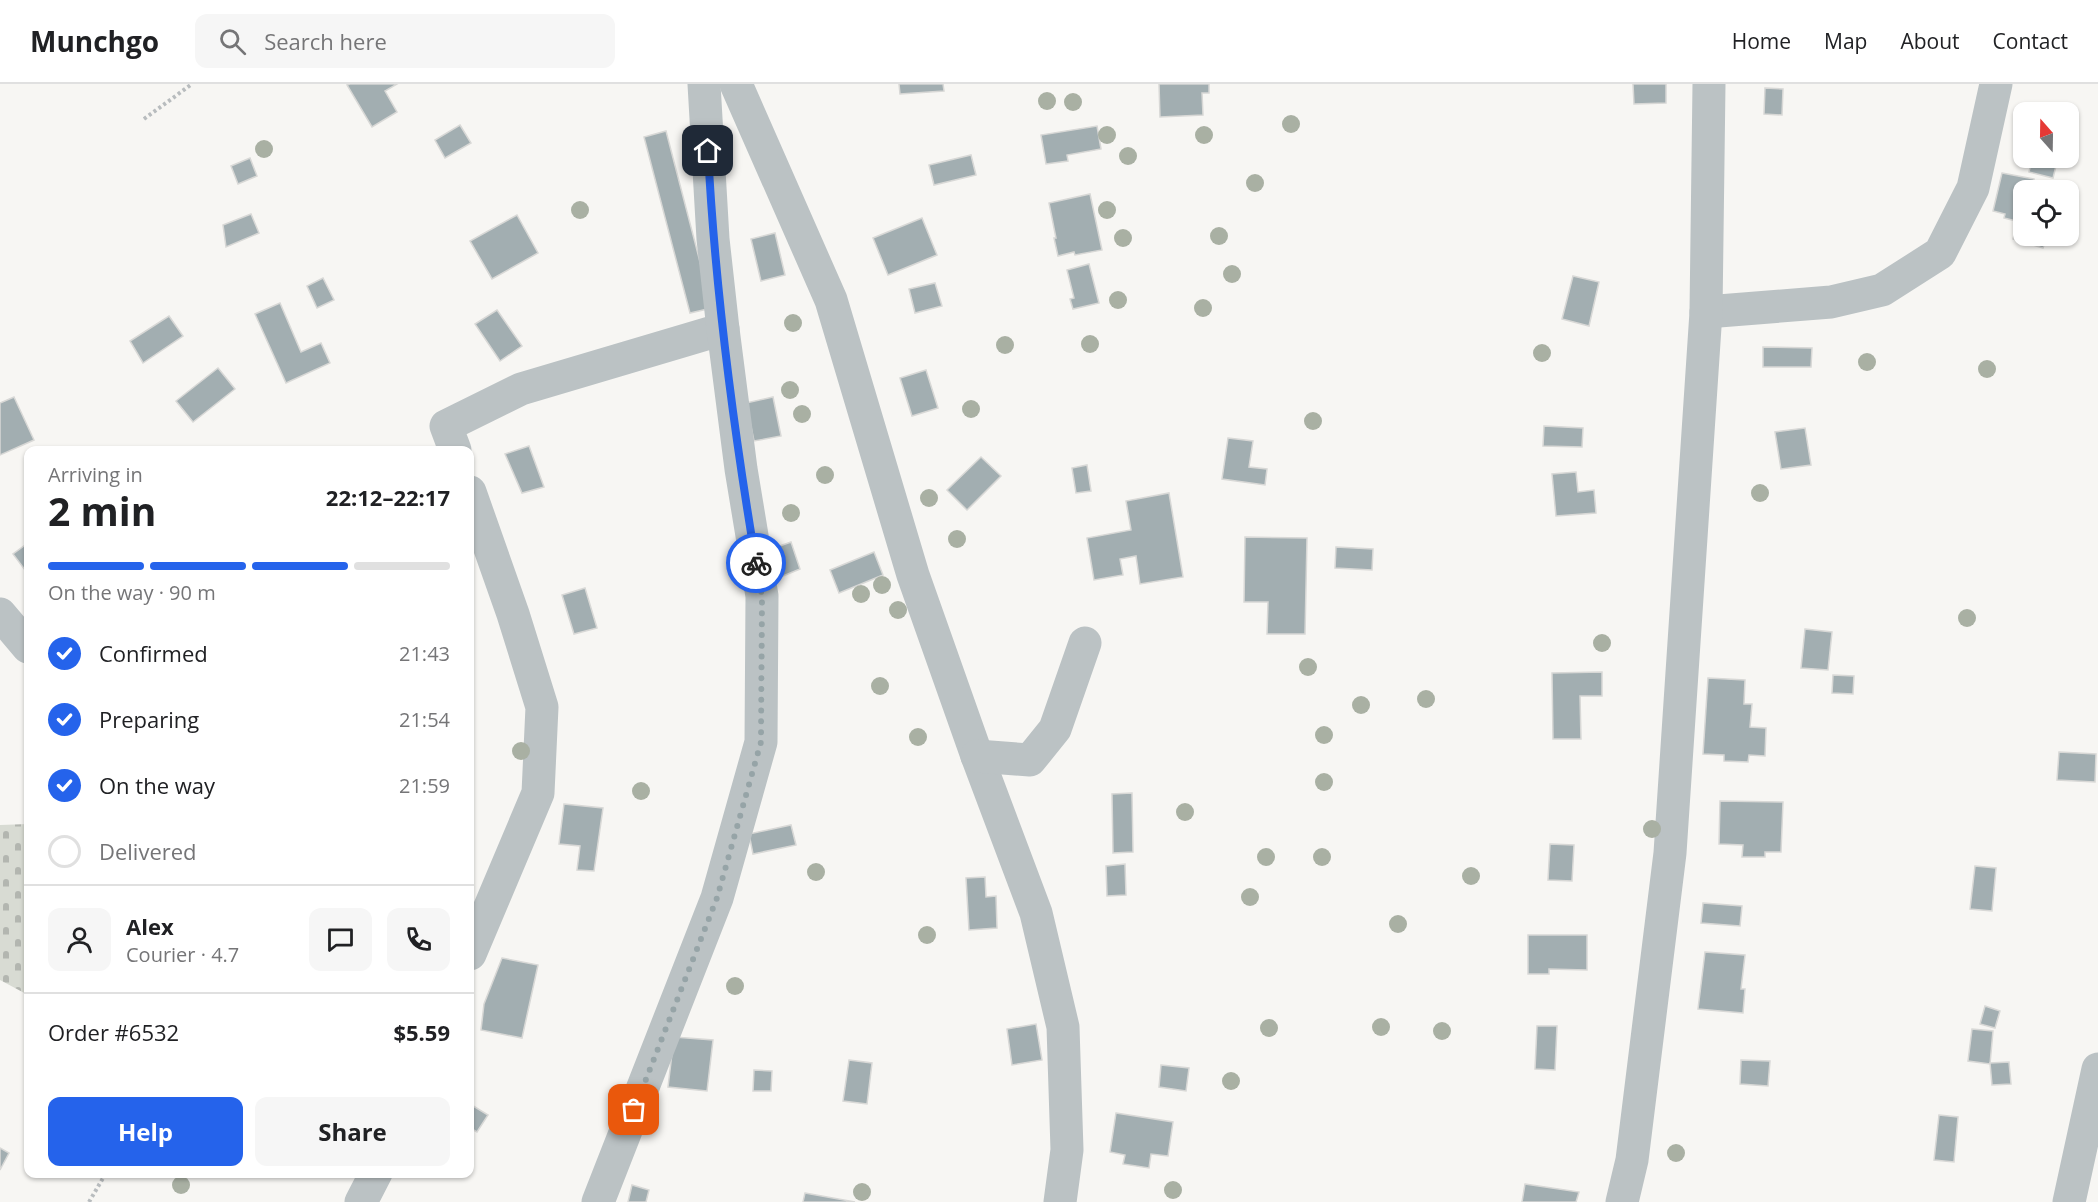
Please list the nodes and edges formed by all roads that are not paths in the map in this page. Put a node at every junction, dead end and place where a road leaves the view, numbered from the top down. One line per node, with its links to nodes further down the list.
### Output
1 (704, 84): 6 (street)
2 (736, 84): 12 (street)
3 (1709, 84): 5 (street)
4 (1996, 84): 5 (street)
5 (1707, 312): 19 (street)
6 (723, 329): 7 (street); 17 (street)
7 (454, 446)
8 (474, 503): 13 (street)
9 (0, 614): 10 (street)
10 (24, 642)
11 (1084, 643): 12 (street)
12 (976, 756): 18 (street)
13 (474, 945)
14 (2098, 1069): 20 (street)
15 (373, 1178): 16 (street)
16 (361, 1202)
17 (598, 1202)
18 (1060, 1202)
19 (1622, 1202)
20 (2069, 1202)

